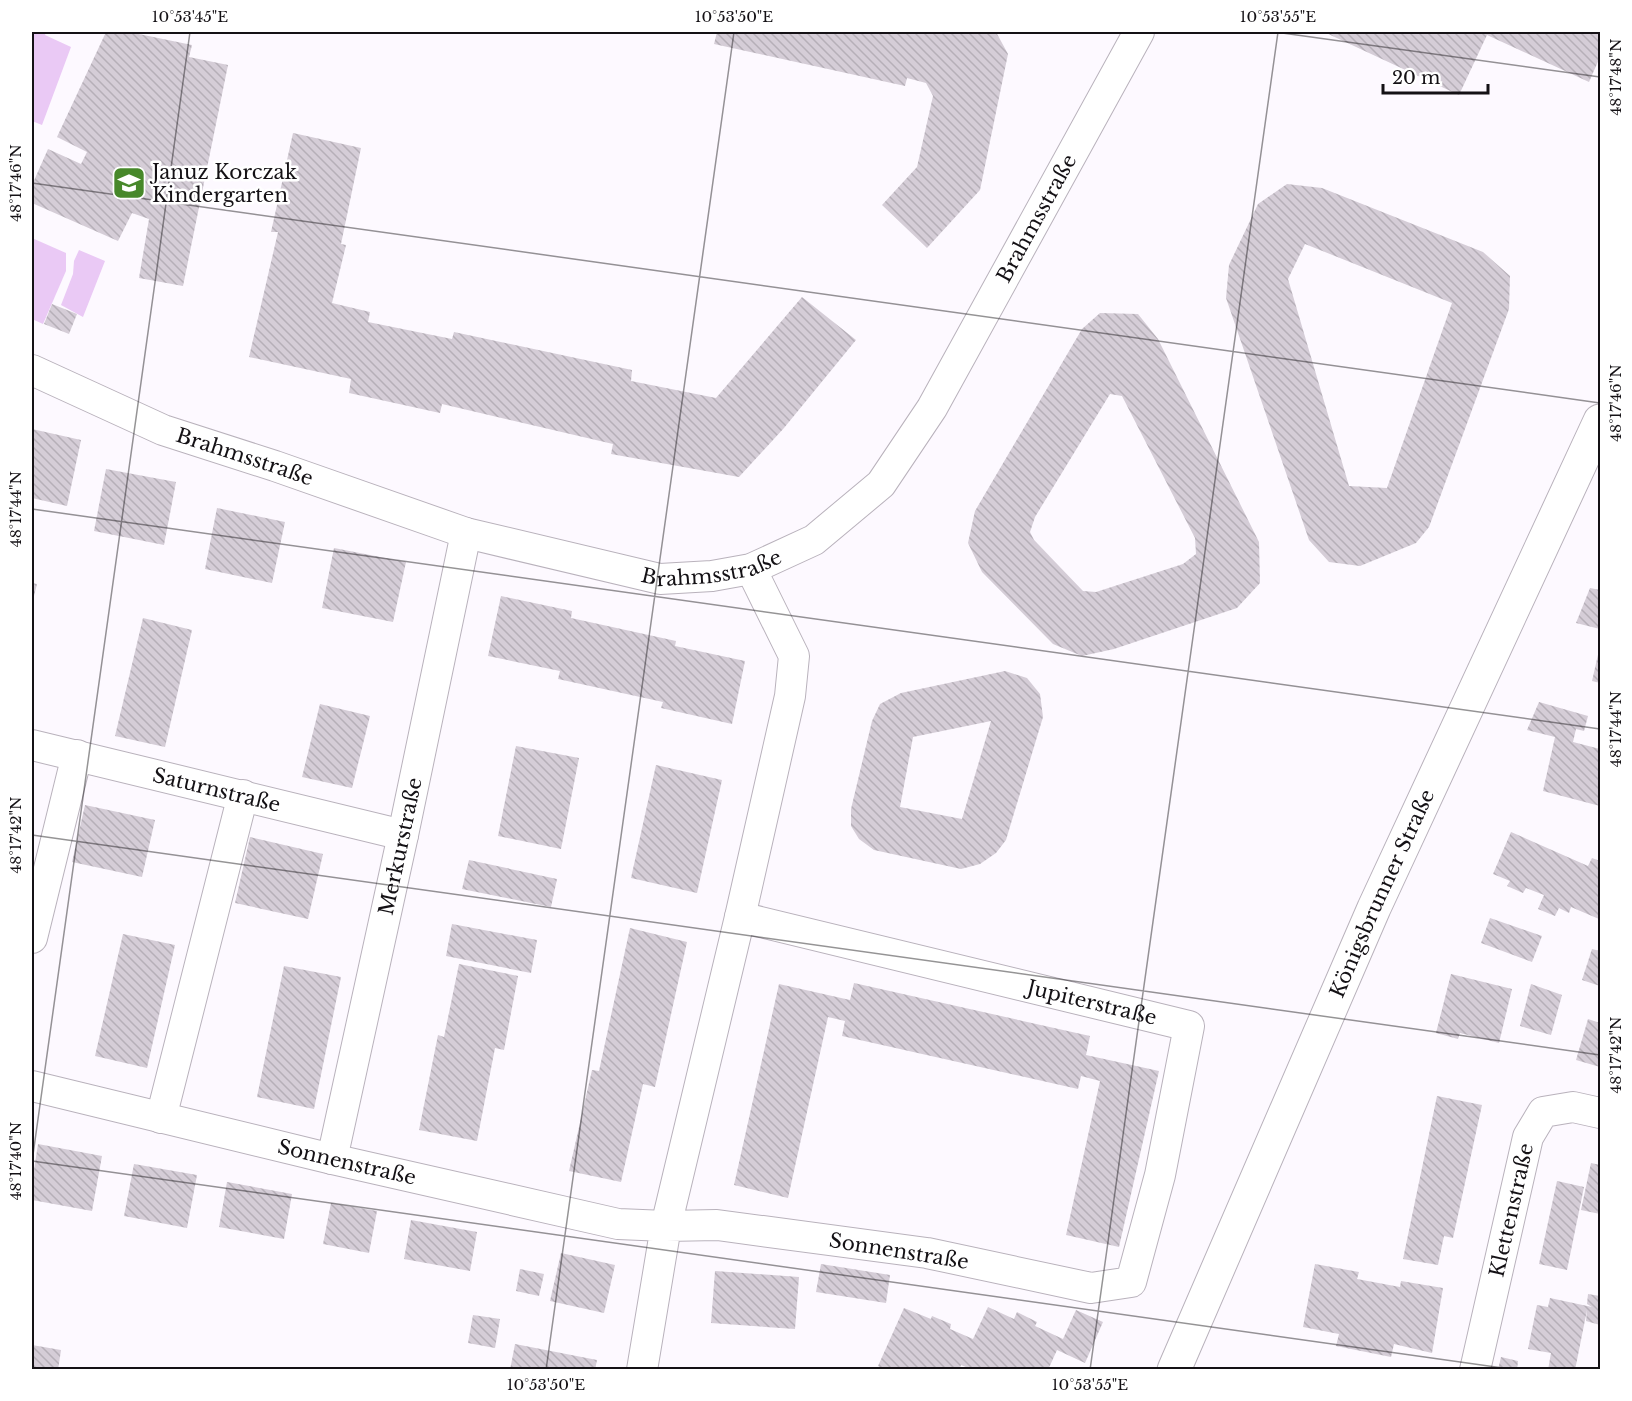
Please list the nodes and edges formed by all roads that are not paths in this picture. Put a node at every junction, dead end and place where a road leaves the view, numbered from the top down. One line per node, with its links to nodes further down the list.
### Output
1 (1139, 32): 6 (street, Brahmsstraße)
2 (32, 370): 5 (street, Brahmsstraße)
3 (1600, 421): 4 (main road, Königsbrunner Straße)
4 (1591, 466): 20 (main road, Königsbrunner Straße)
5 (466, 532): 6 (street, Brahmsstraße); 10 (street, Merkurstraße)
6 (751, 569): 11 (street)
7 (32, 745): 8 (street, Saturnstraße)
8 (77, 756): 9 (street, Saturnstraße); 12 (street)
9 (243, 795): 10 (street, Saturnstraße); 15 (street)
10 (404, 835): 16 (street, Merkurstraße)
11 (740, 917): 17 (street); 18 (street, Jupiterstraße)
12 (32, 938)
13 (32, 1086): 15 (street, Sonnenstraße)
14 (1600, 1113): 21 (street, Klettenstraße)
15 (160, 1118): 16 (street, Sonnenstraße)
16 (332, 1159): 17 (street, Sonnenstraße)
17 (666, 1226): 18 (street, Sonnenstraße); 19 (street)
18 (1131, 1282)
19 (642, 1370)
20 (1174, 1370)
21 (1475, 1370)

